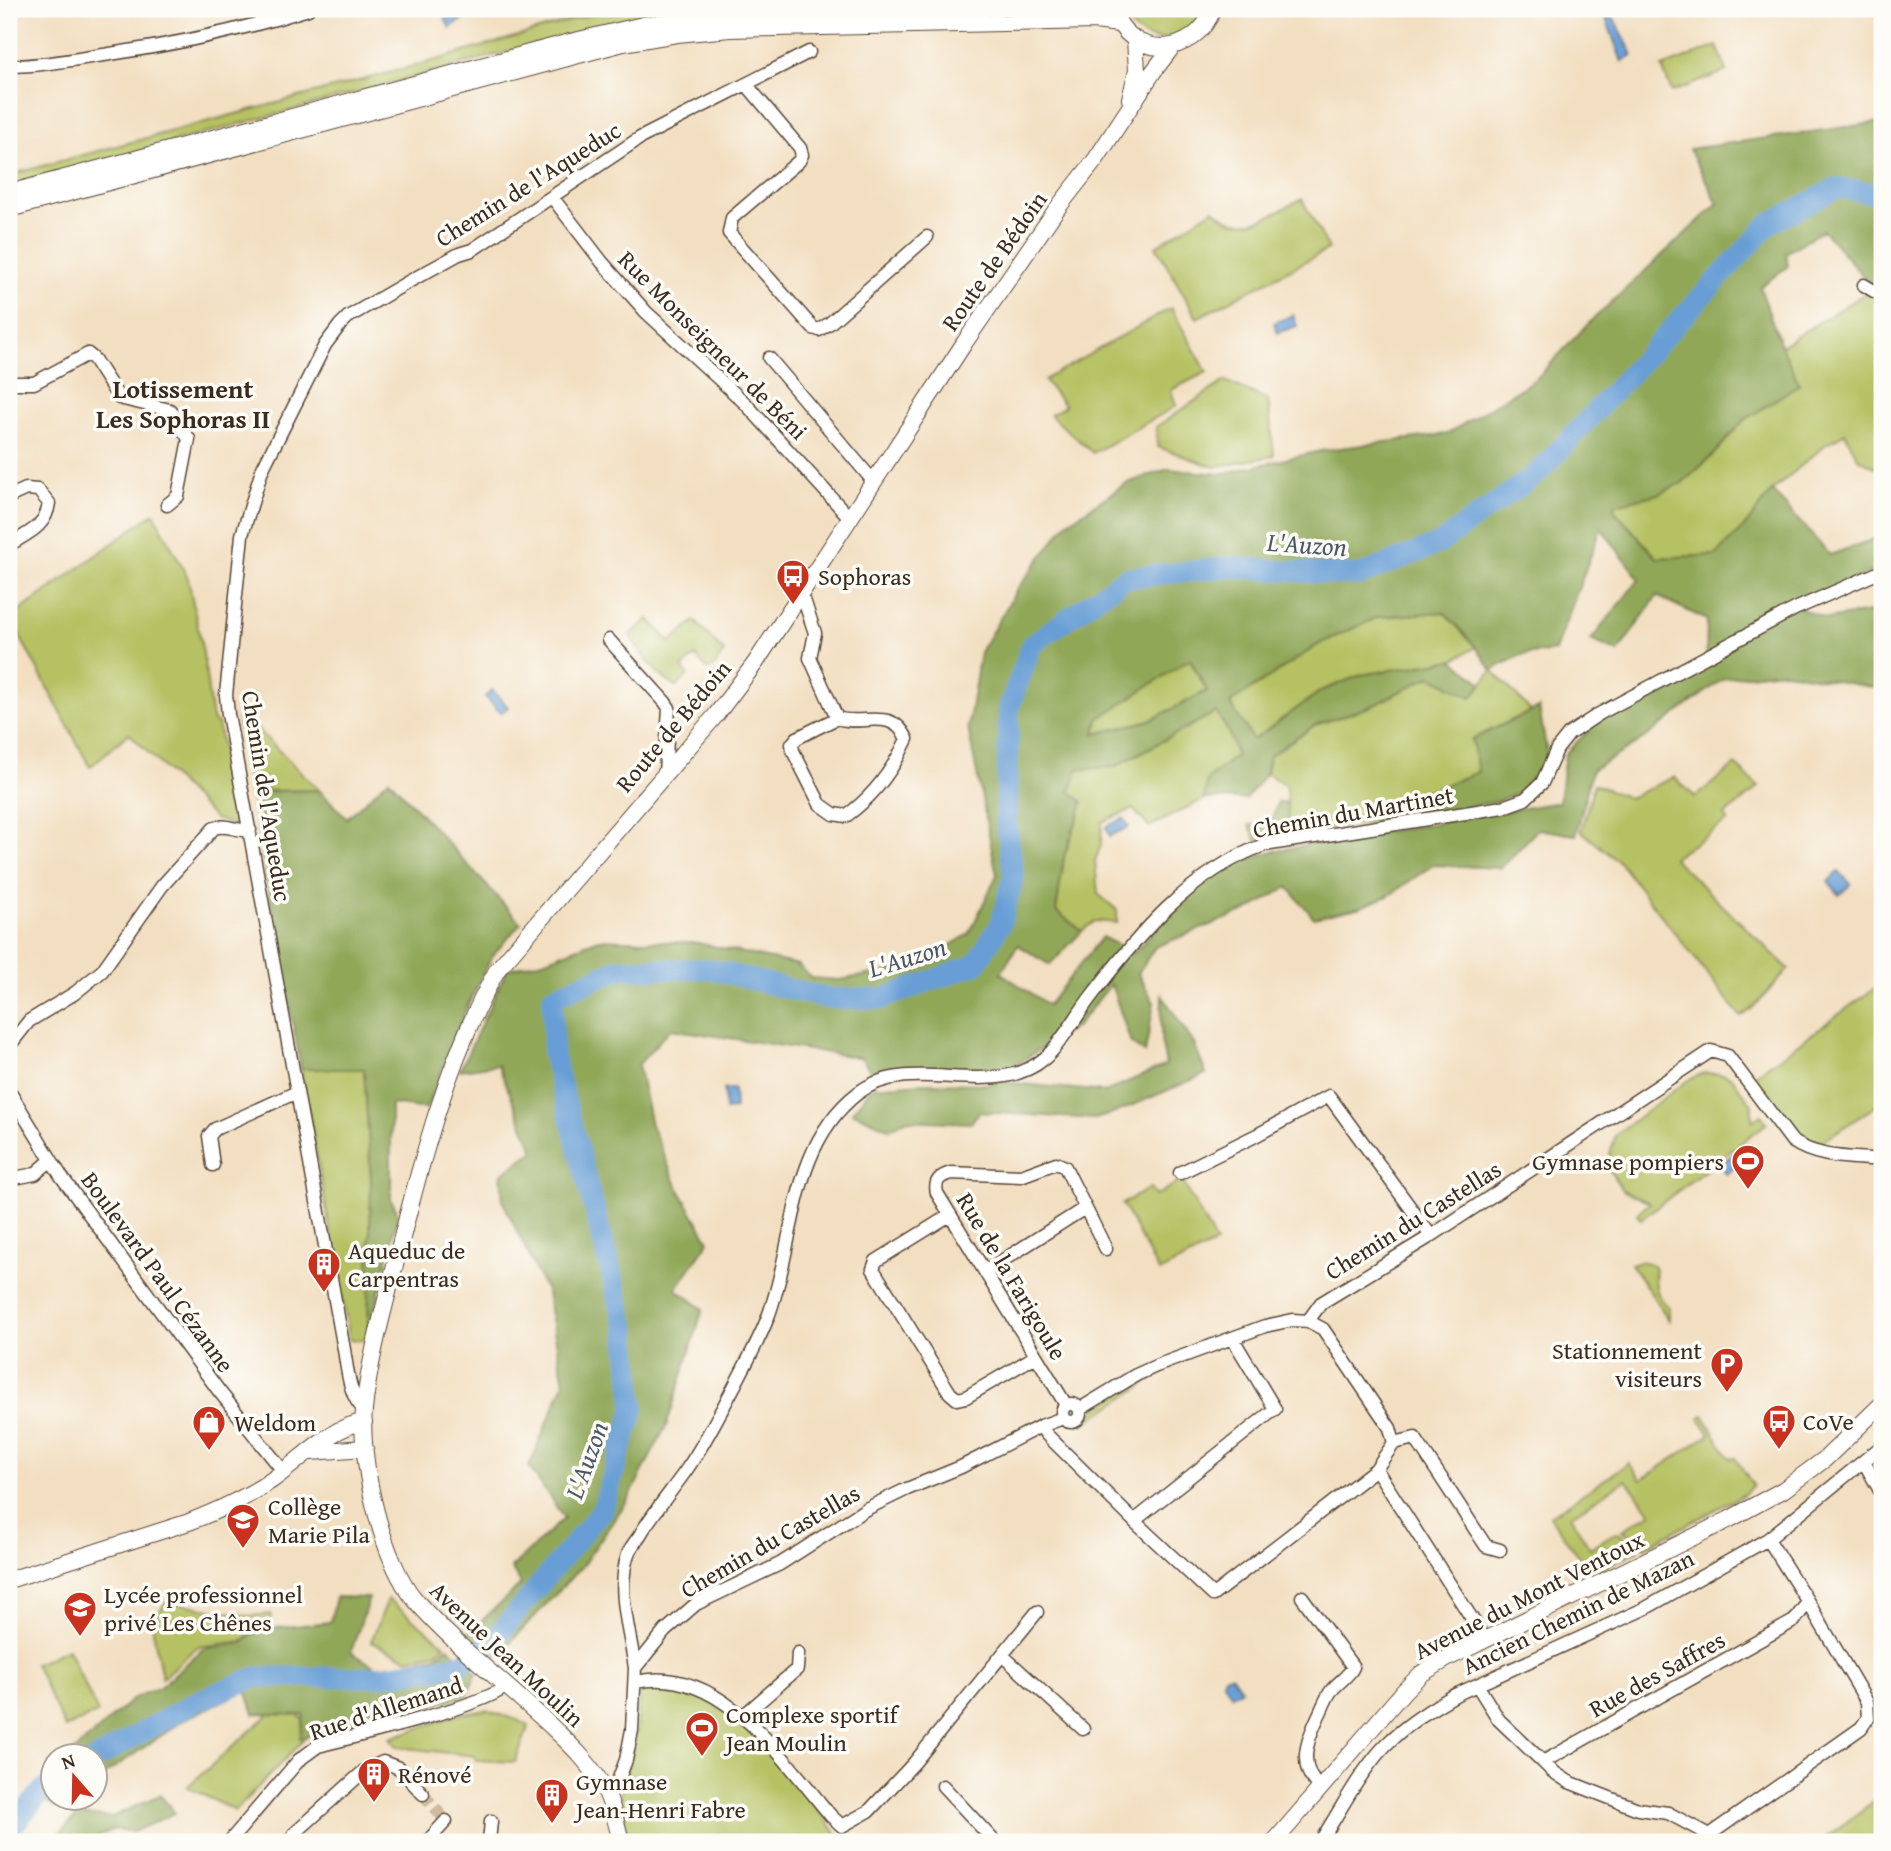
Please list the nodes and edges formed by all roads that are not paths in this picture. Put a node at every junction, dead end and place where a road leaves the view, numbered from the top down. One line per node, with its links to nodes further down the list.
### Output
1 (308, 9): 8 (street)
2 (983, 9): 11 (main road)
3 (1213, 9): 6 (main road)
4 (1116, 16): 5 (main road); 13 (main road)
5 (1135, 40): 6 (main road); 10 (main road, Route de Bédoin)
6 (1172, 47): 10 (main road, Route de Bédoin)
7 (809, 52): 9 (street, Chemin de l'Aqueduc)
8 (9, 66)
9 (746, 84): 12 (street, Chemin de l'Aqueduc); 14 (street)
10 (1124, 116): 19 (main road, Route de Bédoin)
11 (9, 193)
12 (552, 197): 22 (street, Rue Monseigneur de Béni); 31 (street, Chemin de l'Aqueduc)
13 (9, 209)
14 (927, 237)
15 (1864, 285): 16 (street)
16 (1882, 296)
17 (769, 358): 19 (street)
18 (9, 383): 21 (street)
19 (873, 482): 22 (main road, Route de Bédoin)
20 (13, 495): 23 (street)
21 (167, 505)
22 (850, 518): 25 (main road, Route de Bédoin)
23 (9, 545)
24 (1882, 571): 72 (street, Chemin du Martinet)
25 (798, 597): 26 (main road, Route de Bédoin); 27 (street)
26 (787, 615): 27 (street); 30 (main road, Route de Bédoin)
27 (811, 623): 29 (street)
28 (609, 640): 30 (street)
29 (837, 718): 29 (street)
30 (665, 773): 51 (main road, Route de Bédoin)
31 (250, 830): 32 (street); 34 (street, Chemin de l'Aqueduc)
32 (9, 1046)
33 (9, 1090): 36 (street, Boulevard Paul Cézanne)
34 (297, 1092): 37 (street); 51 (street, Chemin de l'Aqueduc)
35 (1882, 1160): 42 (street, Chemin du Castellas)
36 (50, 1161): 39 (street); 59 (street, Boulevard Paul Cézanne)
37 (213, 1165)
38 (1180, 1173): 42 (street)
39 (9, 1179)
40 (1085, 1208): 41 (street, Rue de la Farigoule); 43 (street, Rue de la Farigoule); 44 (street)
41 (950, 1215): 44 (street, Rue de la Farigoule); 47 (street)
42 (1431, 1236): 45 (street, Chemin du Castellas)
43 (1106, 1249)
44 (986, 1271): 47 (street, Rue de la Farigoule)
45 (1308, 1321): 46 (street); 53 (street)
46 (1233, 1339): 50 (street, Chemin du Castellas); 61 (street)
47 (1036, 1356): 50 (street, Rue de la Farigoule)
48 (1882, 1395): 63 (main road, Avenue du Mont Ventoux)
49 (1882, 1404): 63 (main road, Avenue du Mont Ventoux)
50 (1065, 1411): 52 (street, Chemin du Castellas)
51 (364, 1416): 55 (main road, Avenue Jean Moulin); 56 (main road)
52 (1041, 1426): 61 (street); 72 (street, Chemin du Castellas)
53 (1394, 1444): 58 (street); 64 (street)
54 (1882, 1446): 57 (street, Ancien Chemin de Mazan)
55 (365, 1448): 56 (main road); 74 (main road, Avenue Jean Moulin)
56 (310, 1452): 59 (main road)
57 (1864, 1462): 60 (street); 62 (street, Ancien Chemin de Mazan)
58 (1376, 1469): 61 (street); 69 (street)
59 (284, 1472): 65 (main road)
60 (1882, 1494)
61 (1134, 1521)
62 (1768, 1539): 67 (street); 75 (street, Ancien Chemin de Mazan)
63 (1669, 1548): 69 (main road, Avenue du Mont Ventoux)
64 (1500, 1550)
65 (9, 1580)
66 (1303, 1597): 80 (street)
67 (1808, 1602): 78 (street, Rue des Saffres); 78 (street)
68 (1037, 1612): 71 (street)
69 (1483, 1640): 80 (main road, Avenue du Mont Ventoux)
70 (798, 1653): 76 (street)
71 (1002, 1656): 76 (street); 77 (street)
72 (635, 1668): 73 (street)
73 (636, 1682): 76 (street); 81 (street)
74 (507, 1685): 81 (main road, Avenue Jean Moulin); 85 (street, Rue d'Allemand)
75 (1477, 1685): 78 (street); 92 (street, Ancien Chemin de Mazan)
76 (743, 1716)
77 (1083, 1729)
78 (1543, 1762)
79 (943, 1786): 90 (street)
80 (1321, 1789): 91 (main road, Avenue du Mont Ventoux)
81 (607, 1793): 89 (main road, Avenue Jean Moulin)
82 (423, 1794): 86 (street)
83 (446, 1821): 87 (street)
84 (491, 1821): 88 (street)
85 (229, 1842)
86 (292, 1842)
87 (427, 1842)
88 (489, 1842)
89 (621, 1842)
90 (995, 1842)
91 (1274, 1842)
92 (1320, 1842)

